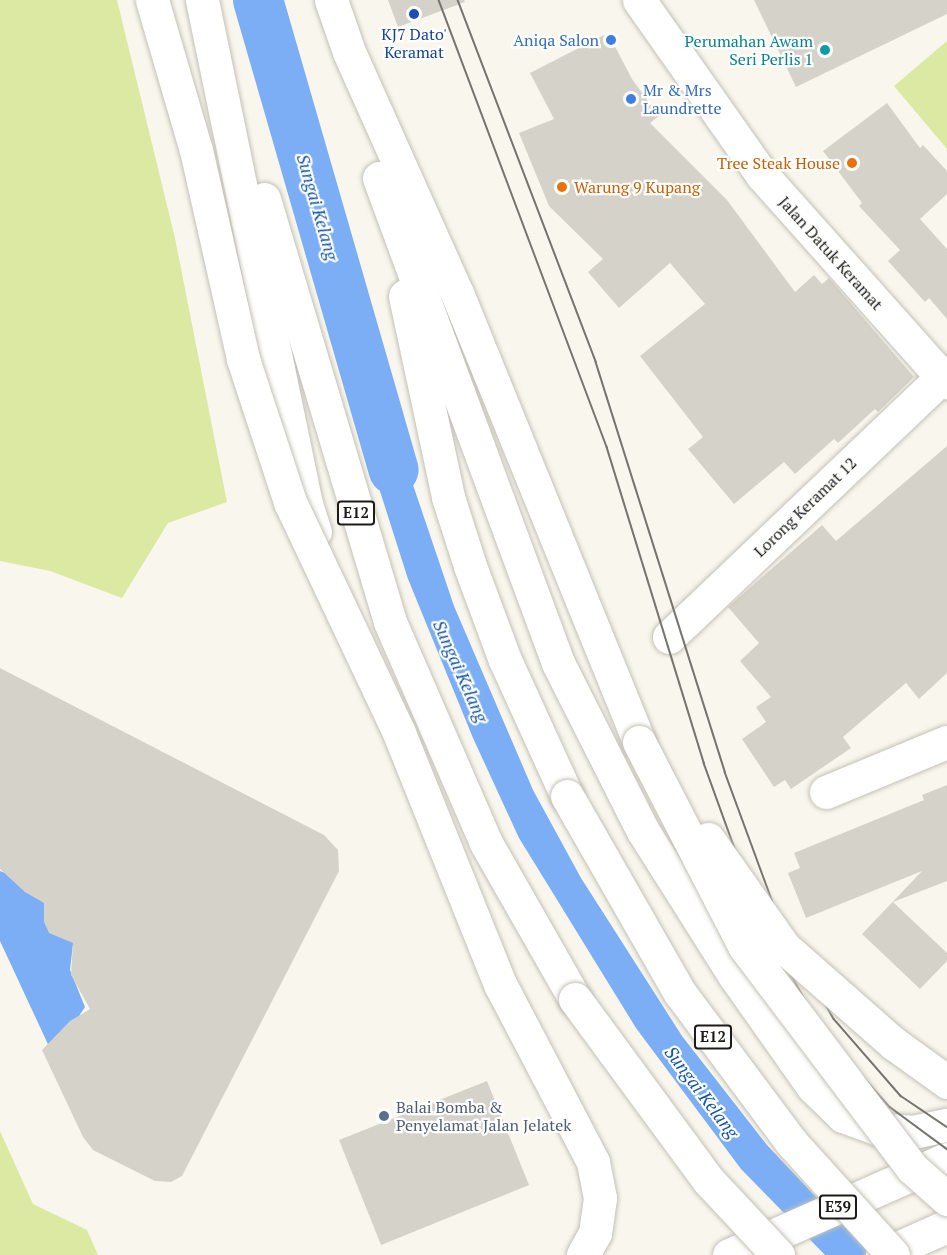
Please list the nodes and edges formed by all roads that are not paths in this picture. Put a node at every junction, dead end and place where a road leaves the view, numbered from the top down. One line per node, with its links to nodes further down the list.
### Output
1 (152, 0): 19 (main road, bridge)
2 (204, 0): 17 (main road, bridge); 21 (main road, E12, bridge)
3 (331, 0): 5 (main road, E12)
4 (652, 3): 7 (main road, Jalan Datuk Keramat)
5 (350, 52): 6 (main road, E12); 9 (main road)
6 (379, 178): 13 (main road); 23 (main road, E12, bridge)
7 (945, 377): 8 (main road, Lorong Keramat 12)
8 (669, 637)
9 (639, 742): 12 (main road, bridge); 15 (main road, bridge)
10 (947, 742): 11 (main road)
11 (826, 792)
12 (947, 1082)
13 (947, 1125)
14 (947, 1159): 20 (main road, E39, bridge)
15 (947, 1199)
16 (947, 1226): 22 (main road)
17 (604, 1243)
18 (947, 1243): 24 (main road)
19 (583, 1255)
20 (729, 1255)
21 (778, 1255)
22 (882, 1255)
23 (893, 1255)
24 (923, 1255)

